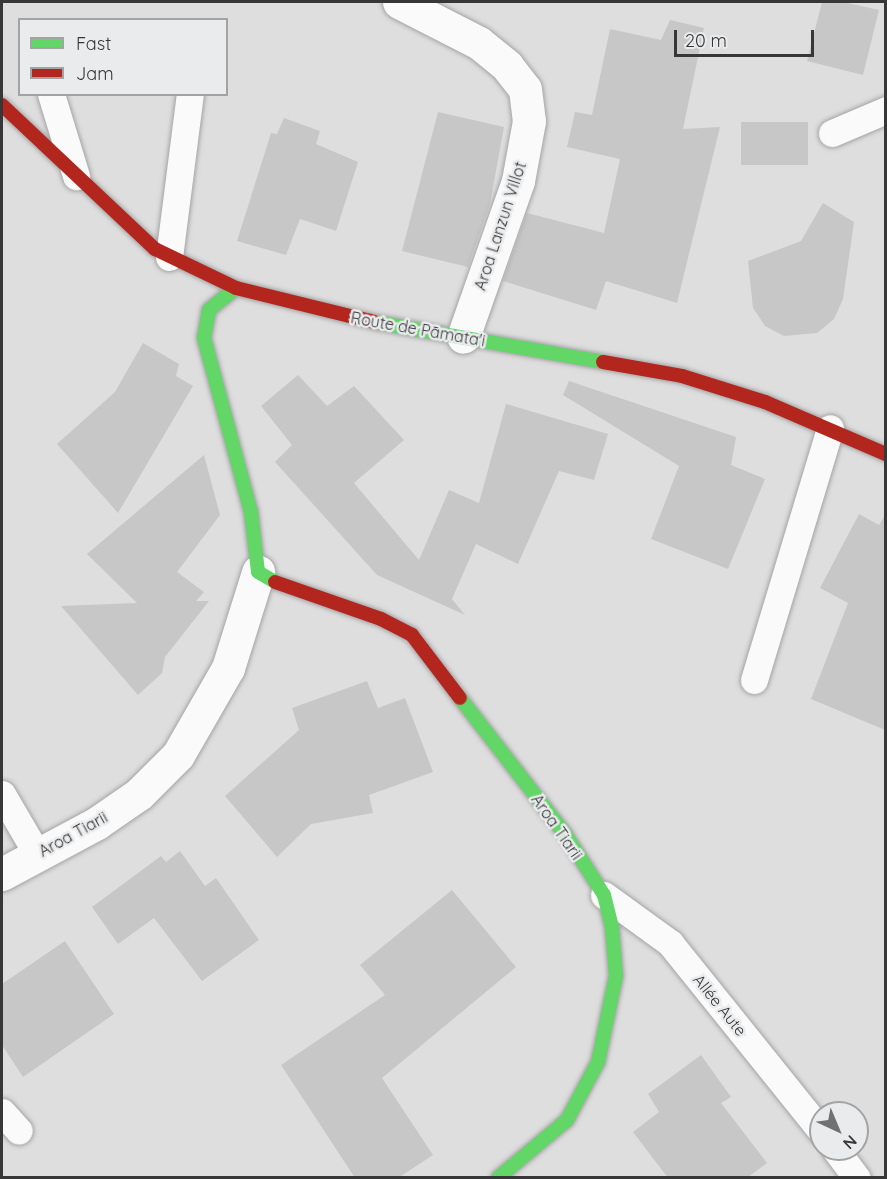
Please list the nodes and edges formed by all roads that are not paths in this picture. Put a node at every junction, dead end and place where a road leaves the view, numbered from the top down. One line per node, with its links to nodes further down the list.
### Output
1 (399, 2): 10 (street, Aroa Lanzun Villot)
2 (52, 96): 7 (lane)
3 (190, 96): 8 (lane)
4 (2, 105): 7 (street, Route de Pāmata'i)
5 (885, 110): 6 (lane)
6 (832, 133)
7 (76, 177): 8 (street, Route de Pāmata'i)
8 (169, 257): 9 (street, Route de Pāmata'i)
9 (236, 288): 10 (street, Route de Pāmata'i); 13 (street, Aroa Tiarii)
10 (464, 337): 11 (street, Route de Pāmata'i)
11 (830, 428): 12 (street, Route de Pāmata'i); 14 (lane)
12 (885, 454)
13 (258, 572): 16 (street, Aroa Tiarii); 18 (street, Aroa Tiarii)
14 (754, 680)
15 (2, 794): 16 (lane)
16 (37, 854): 17 (street, Aroa Tiarii)
17 (2, 874)
18 (604, 895): 19 (lane, Allée Aute); 21 (street, Aroa Tiarii)
19 (809, 1116)
20 (844, 1161): 22 (lane)
21 (498, 1178)
22 (857, 1178)

